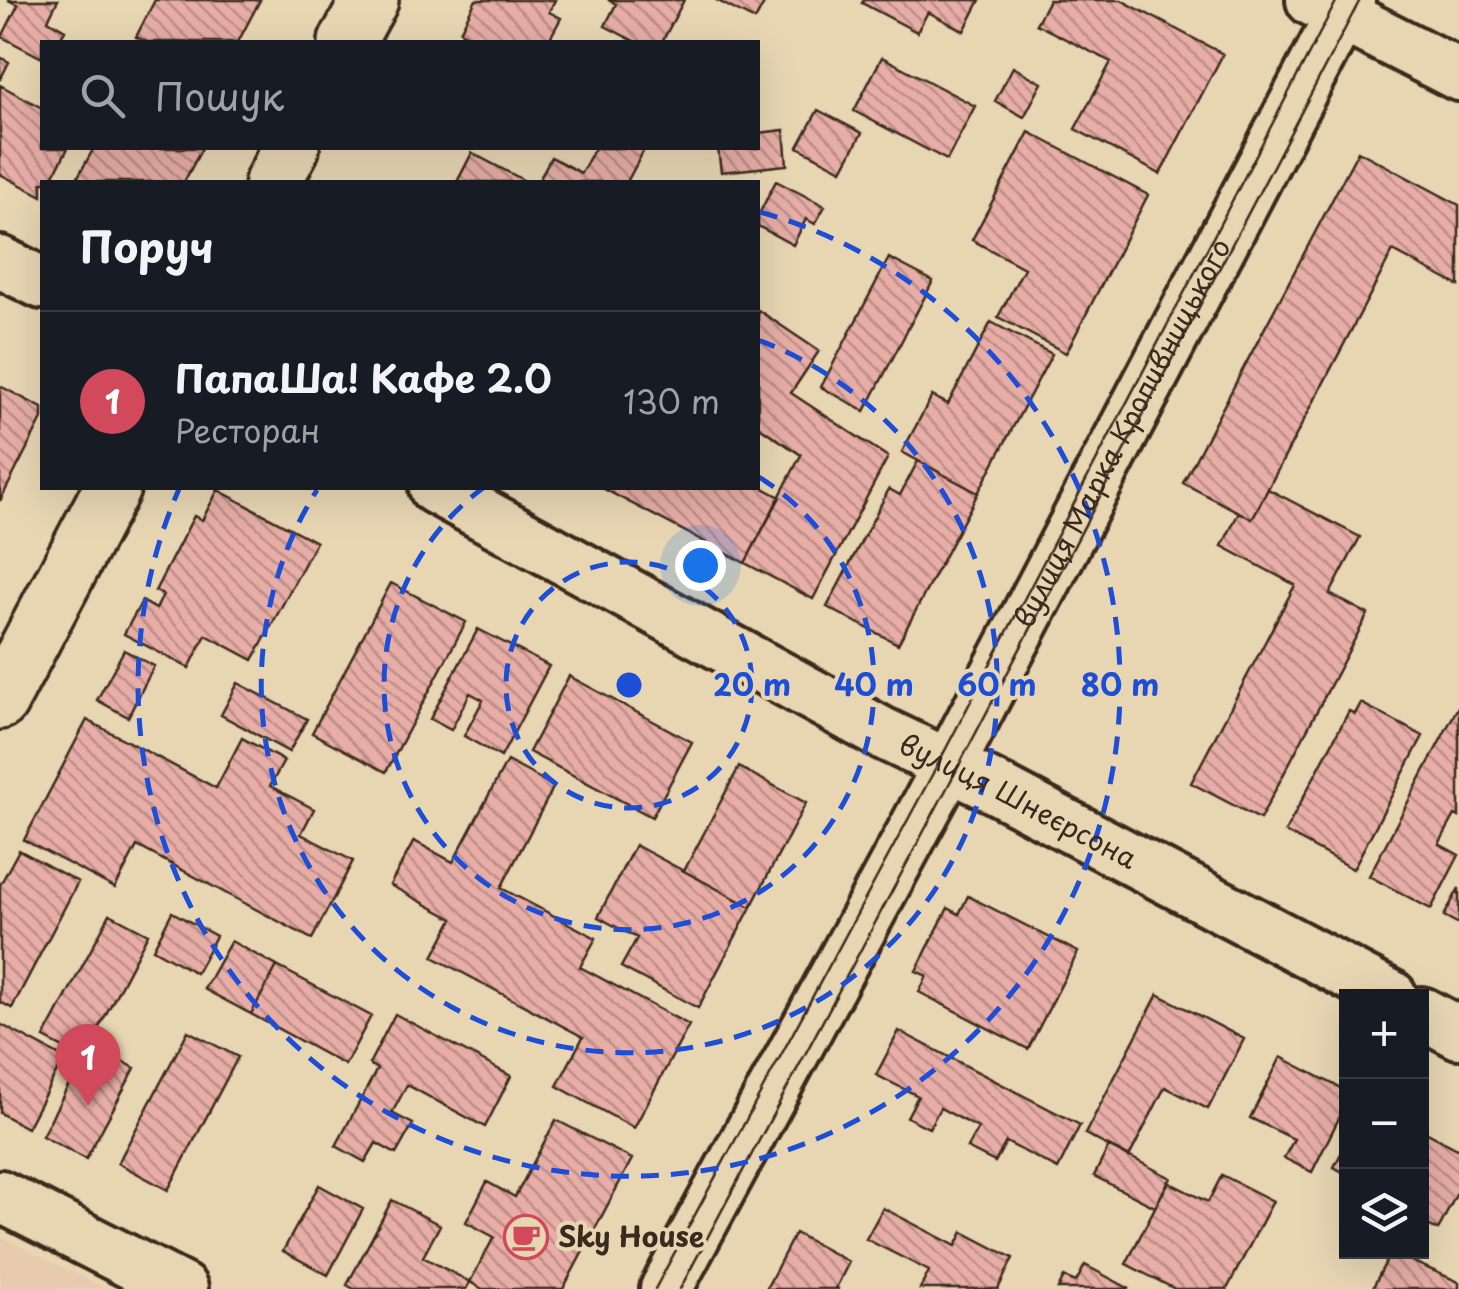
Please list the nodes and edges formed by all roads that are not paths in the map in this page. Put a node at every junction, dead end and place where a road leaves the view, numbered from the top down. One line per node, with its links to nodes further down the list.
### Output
1 (370, 0): 3 (main road)
2 (1334, 5): 4 (street); 12 (street, вулиця Марка Кропивницького)
3 (348, 40)
4 (1459, 75)
5 (291, 150): 6 (main road)
6 (274, 180)
7 (0, 262): 8 (street)
8 (40, 282)
9 (111, 490): 11 (main road)
10 (439, 490): 12 (street, вулиця Шнеєрсона)
11 (0, 701)
12 (948, 767): 13 (street, вулиця Шнеєрсона); 18 (street, вулиця Марка Кропивницького)
13 (1378, 989)
14 (1429, 1017): 15 (street)
15 (1459, 1032)
16 (0, 1196): 17 (street)
17 (182, 1289)
18 (666, 1289)

